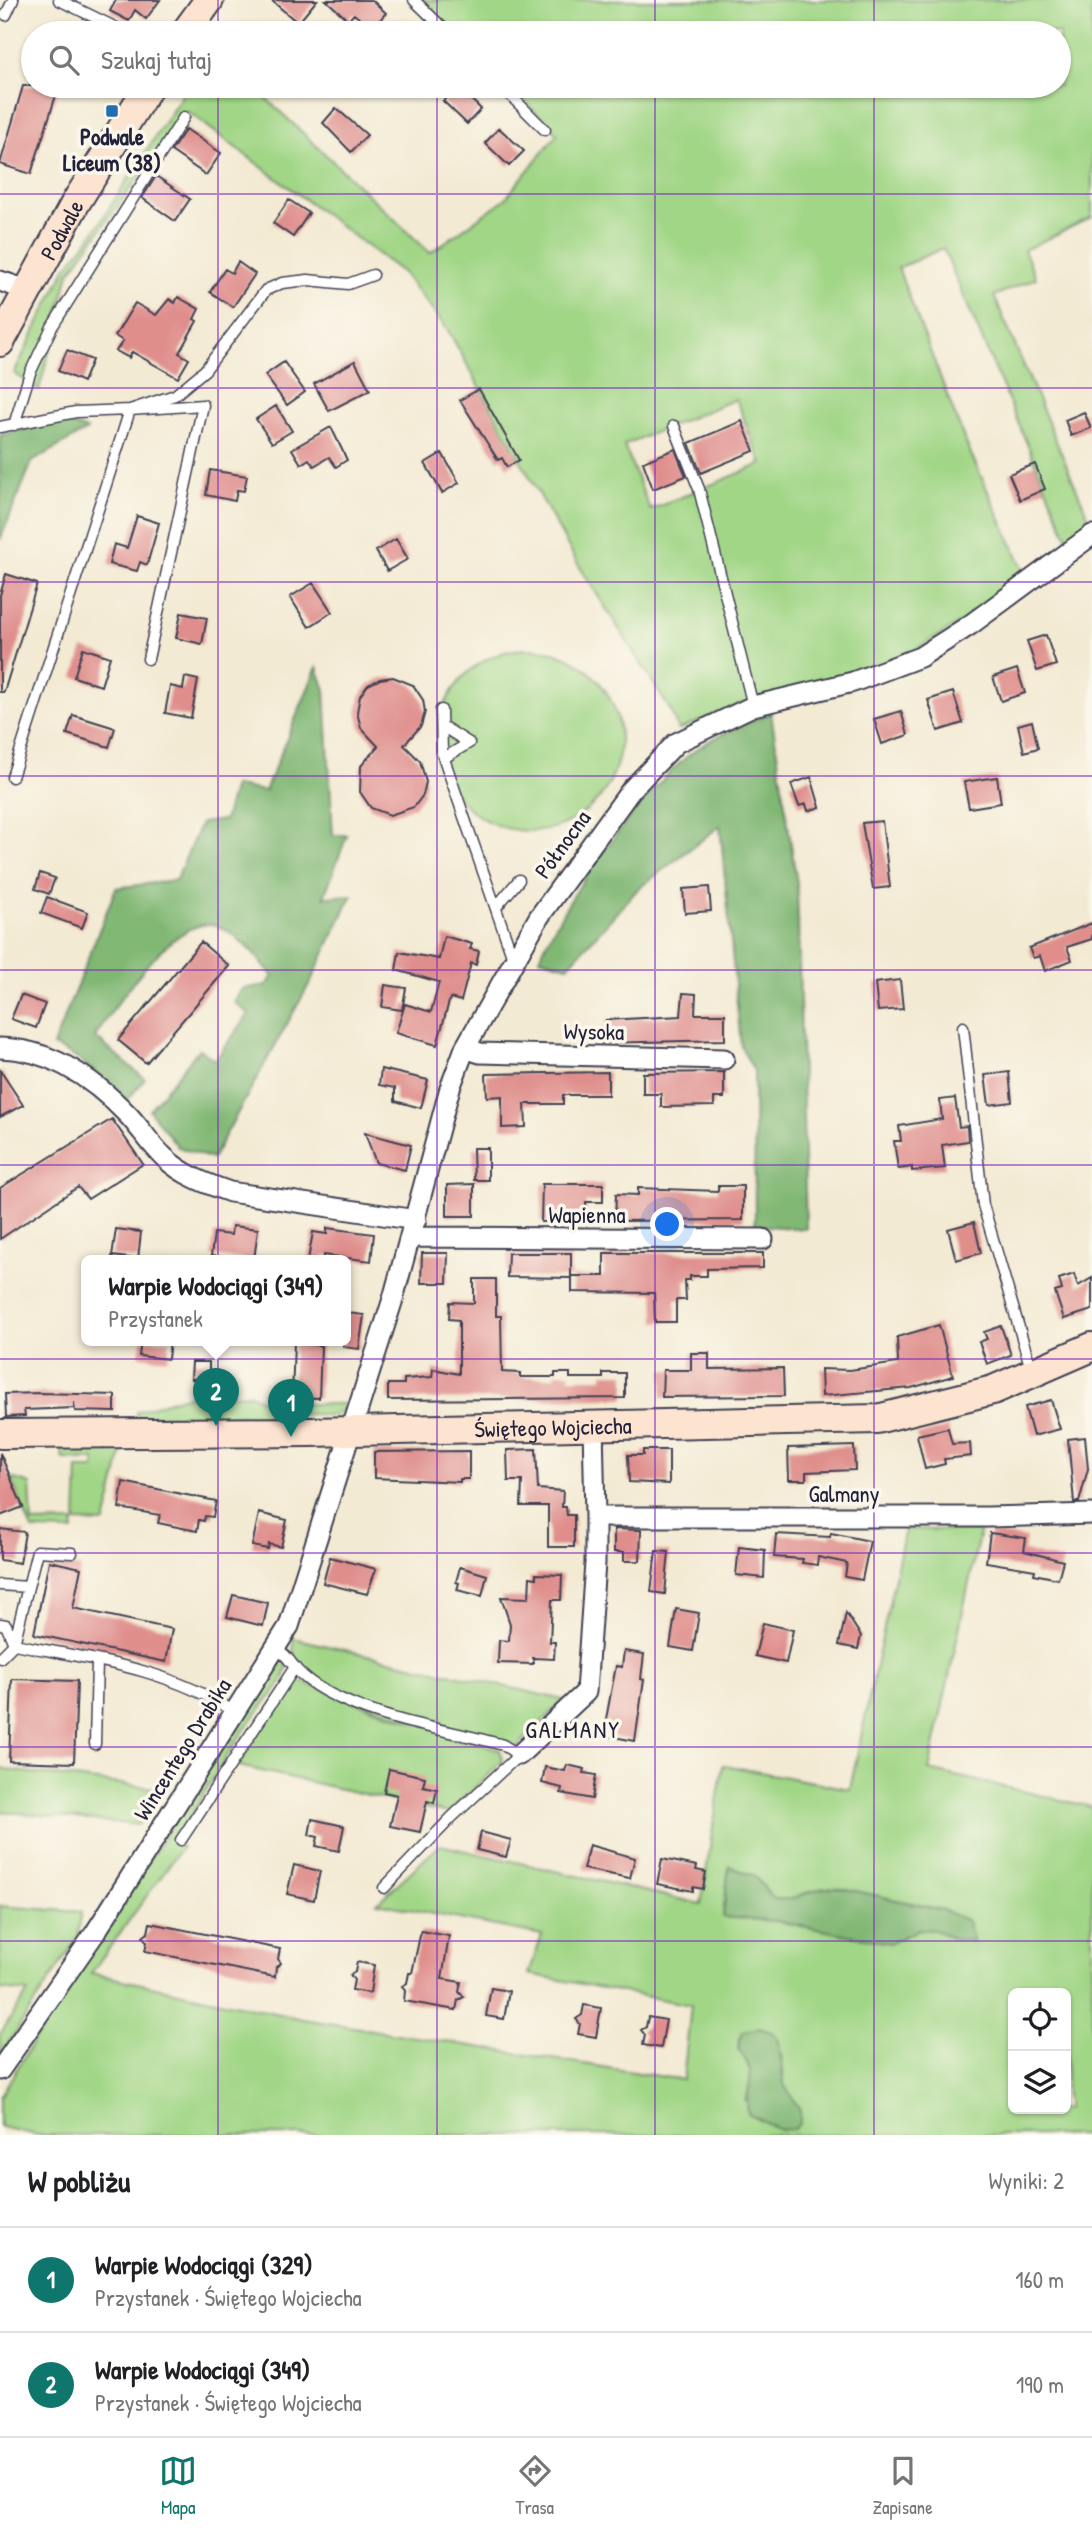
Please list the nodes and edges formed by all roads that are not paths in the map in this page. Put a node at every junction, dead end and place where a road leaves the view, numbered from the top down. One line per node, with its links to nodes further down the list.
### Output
1 (13, 0): 5 (lane)
2 (59, 0): 6 (lane)
3 (209, 0): 7 (street)
4 (414, 0): 8 (lane)
5 (6, 15)
6 (102, 21)
7 (194, 21)
8 (436, 21)
9 (141, 98): 15 (street, Podwale)
10 (512, 98): 12 (lane)
11 (184, 117): 18 (lane)
12 (545, 130)
13 (373, 275): 17 (lane)
14 (0, 281): 15 (street)
15 (27, 290): 16 (street, Podwale)
16 (0, 342)
17 (130, 410): 18 (lane); 22 (lane); 27 (lane)
18 (14, 425): 20 (lane)
19 (674, 426): 23 (lane)
20 (0, 427)
21 (1092, 535): 23 (street, Północna)
22 (148, 659)
23 (753, 706): 30 (street, Północna)
24 (441, 710): 25 (lane)
25 (442, 726): 26 (lane); 26 (lane)
26 (444, 758): 29 (lane)
27 (12, 777)
28 (519, 880): 29 (lane)
29 (497, 906): 30 (lane)
30 (514, 962): 33 (street, Północna)
31 (963, 1027): 38 (lane)
32 (0, 1048): 35 (street, Wapienna)
33 (465, 1048): 34 (street, Wysoka); 35 (street, Północna)
34 (724, 1059)
35 (413, 1228): 36 (street, Wapienna); 40 (street, Północna)
36 (763, 1239)
37 (1092, 1347): 38 (street, Świętego Wojciecha)
38 (1032, 1374): 39 (street, Świętego Wojciecha)
39 (593, 1424): 40 (street, Świętego Wojciecha); 43 (street)
40 (354, 1430): 41 (street, Świętego Wojciecha); 49 (street, Wincentego Drabika)
41 (0, 1434)
42 (1092, 1514): 43 (street, Galmany)
43 (595, 1517): 55 (street)
44 (72, 1553): 46 (lane)
45 (0, 1585): 46 (lane)
46 (28, 1587): 48 (lane)
47 (0, 1624): 48 (lane)
48 (14, 1644): 50 (lane); 51 (lane)
49 (275, 1649): 52 (lane); 53 (street, Wincentego Drabika)
50 (0, 1658)
51 (97, 1661): 53 (lane); 54 (lane)
52 (295, 1667): 55 (lane); 56 (lane)
53 (234, 1713): 58 (street, Wincentego Drabika)
54 (95, 1744)
55 (519, 1755): 57 (lane)
56 (180, 1840)
57 (384, 1888)
58 (0, 2070)

